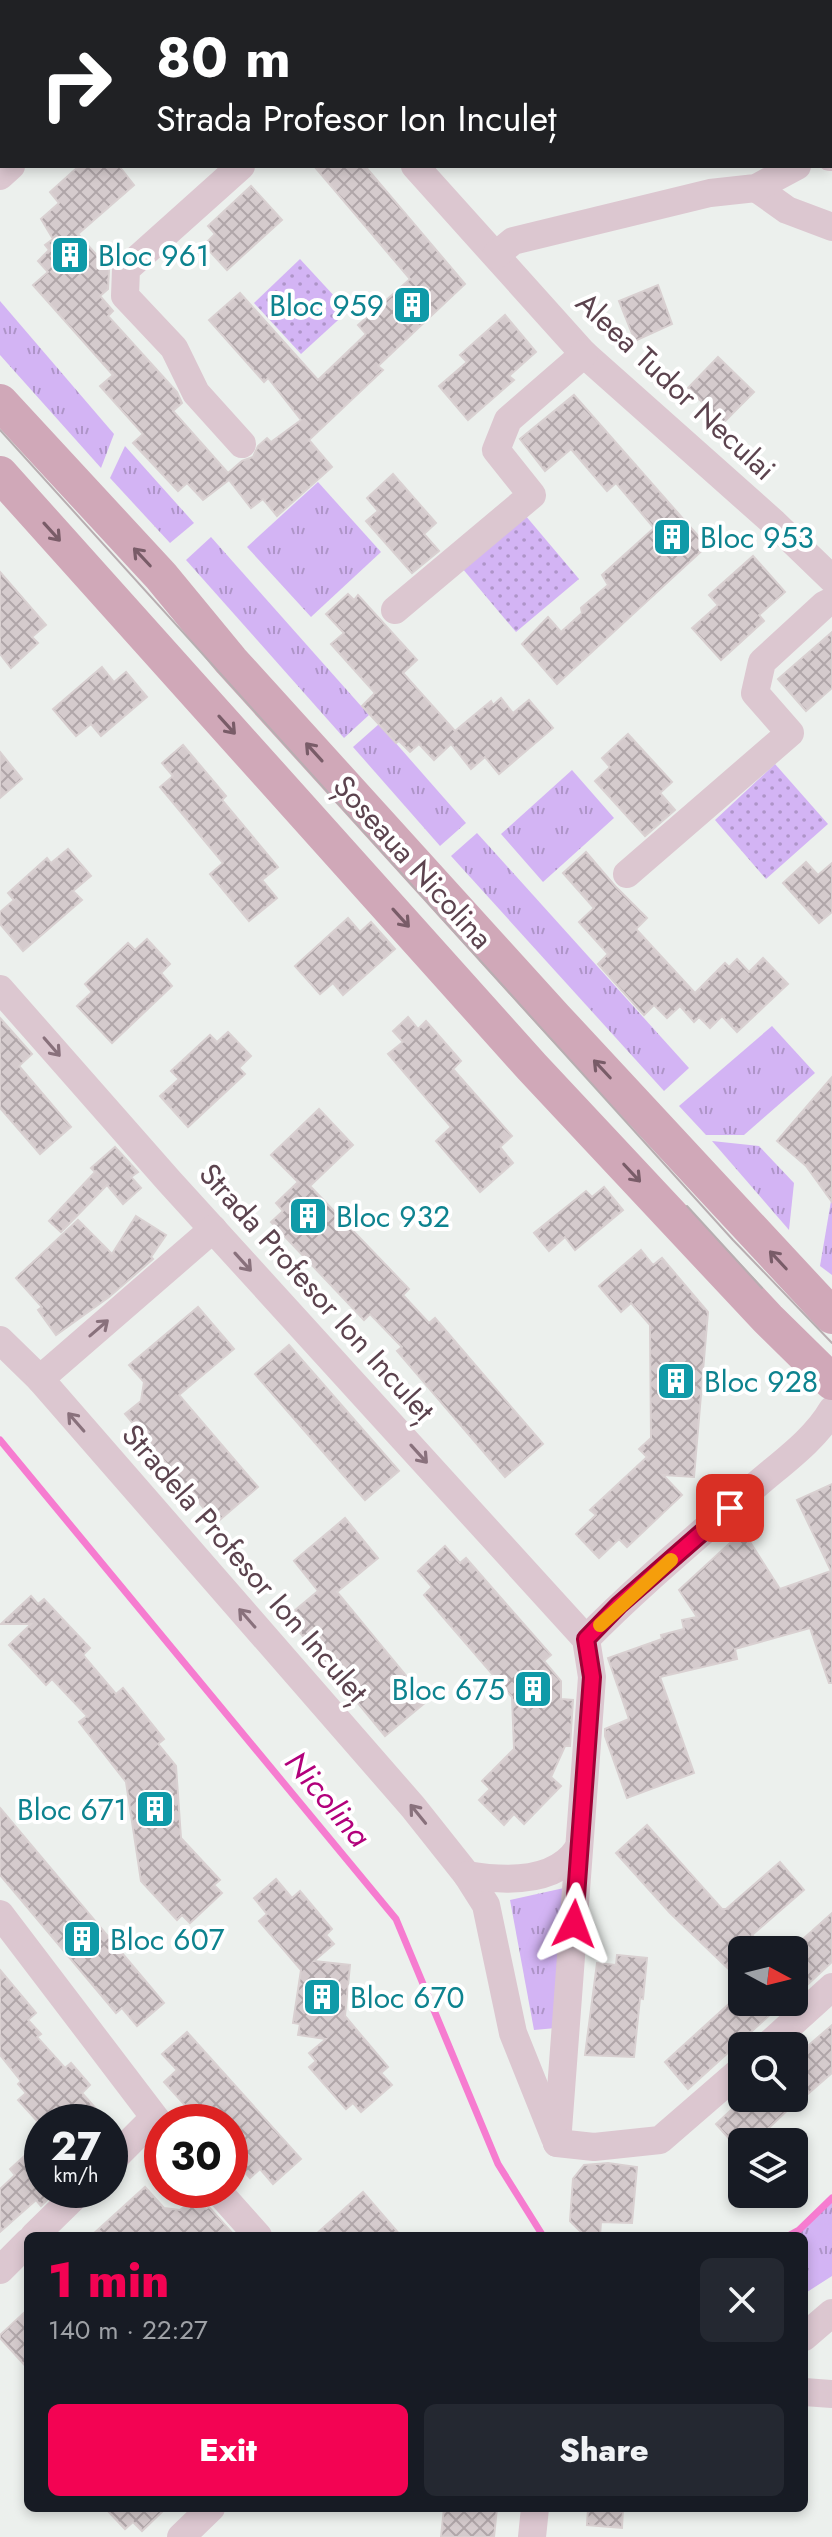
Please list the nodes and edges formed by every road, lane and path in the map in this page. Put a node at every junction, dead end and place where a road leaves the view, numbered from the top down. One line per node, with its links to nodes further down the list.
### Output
1 (239, 168): 9 (street)
2 (417, 168): 6 (street, Aleea Tudor Neculai)
3 (793, 168): 4 (street)
4 (756, 188): 5 (street); 6 (street)
5 (832, 227)
6 (496, 255): 7 (street, Aleea Tudor Neculai)
7 (584, 354): 11 (street, Aleea Tudor Neculai); 13 (street)
8 (0, 402): 17 (main road, Șoseaua Nicolina, one-way to 8)
9 (242, 444)
10 (0, 474): 20 (main road, Șoseaua Nicolina, one-way to 20)
11 (832, 579)
12 (832, 601): 14 (street)
13 (395, 610)
14 (627, 874)
15 (0, 989): 16 (street, Strada Profesor Ion Inculeț, one-way to 16)
16 (213, 1229): 19 (street, one-way to 16); 22 (street, Strada Profesor Ion Inculeț, one-way to 22)
17 (832, 1316)
18 (0, 1340): 19 (street, Stradela Profesor Ion Inculeț)
19 (40, 1379): 24 (street, Stradela Profesor Ion Inculeț, one-way to 19)
20 (832, 1382)
21 (832, 1410): 22 (street)
22 (586, 1639): 23 (street)
23 (578, 1849): 24 (street); 31 (street)
24 (467, 1875): 31 (street, Stradela Profesor Ion Inculeț)
25 (0, 1914): 29 (street)
26 (832, 1987): 27 (street)
27 (782, 2032)
28 (728, 2081): 31 (street)
29 (144, 2104)
30 (144, 2134): 32 (street)
31 (557, 2143)
32 (128, 2147)
33 (63, 2208): 35 (street)
34 (233, 2208): 36 (street)
35 (38, 2232)
36 (254, 2232)
37 (24, 2246): 38 (street)
38 (0, 2270)
39 (832, 2313): 40 (street)
40 (808, 2334)
41 (808, 2392): 42 (street)
42 (832, 2394)
43 (207, 2512): 45 (street)
44 (535, 2512): 46 (street)
45 (181, 2537)
46 (532, 2537)

